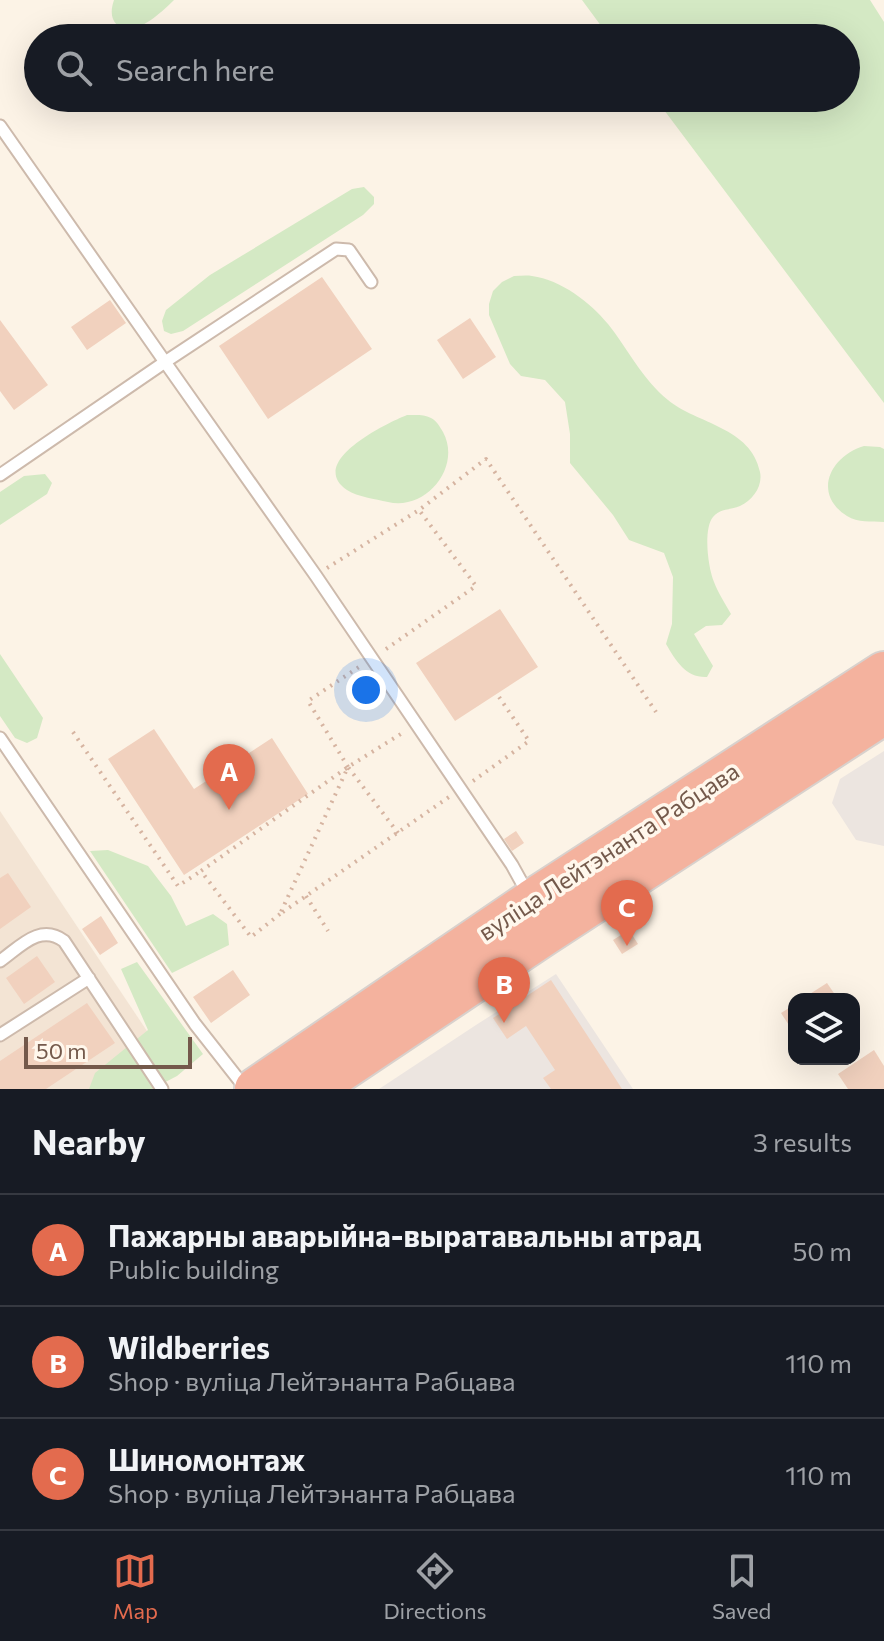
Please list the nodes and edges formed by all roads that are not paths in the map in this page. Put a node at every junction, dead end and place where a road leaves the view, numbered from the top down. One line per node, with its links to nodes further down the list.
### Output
1 (0, 126): 3 (lane)
2 (371, 282): 3 (lane)
3 (165, 362): 4 (lane); 8 (lane)
4 (0, 475)
5 (884, 673): 8 (highway, вуліца Лейтэнанта Рабцава)
6 (884, 713): 8 (highway, вуліца Лейтэнанта Рабцава)
7 (0, 738): 13 (lane)
8 (537, 919): 14 (highway, вуліца Лейтэнанта Рабцава); 15 (highway, вуліца Лейтэнанта Рабцава)
9 (0, 961): 10 (lane)
10 (89, 978): 11 (lane); 12 (lane)
11 (0, 1035)
12 (162, 1089)
13 (246, 1089)
14 (256, 1089)
15 (313, 1089)

